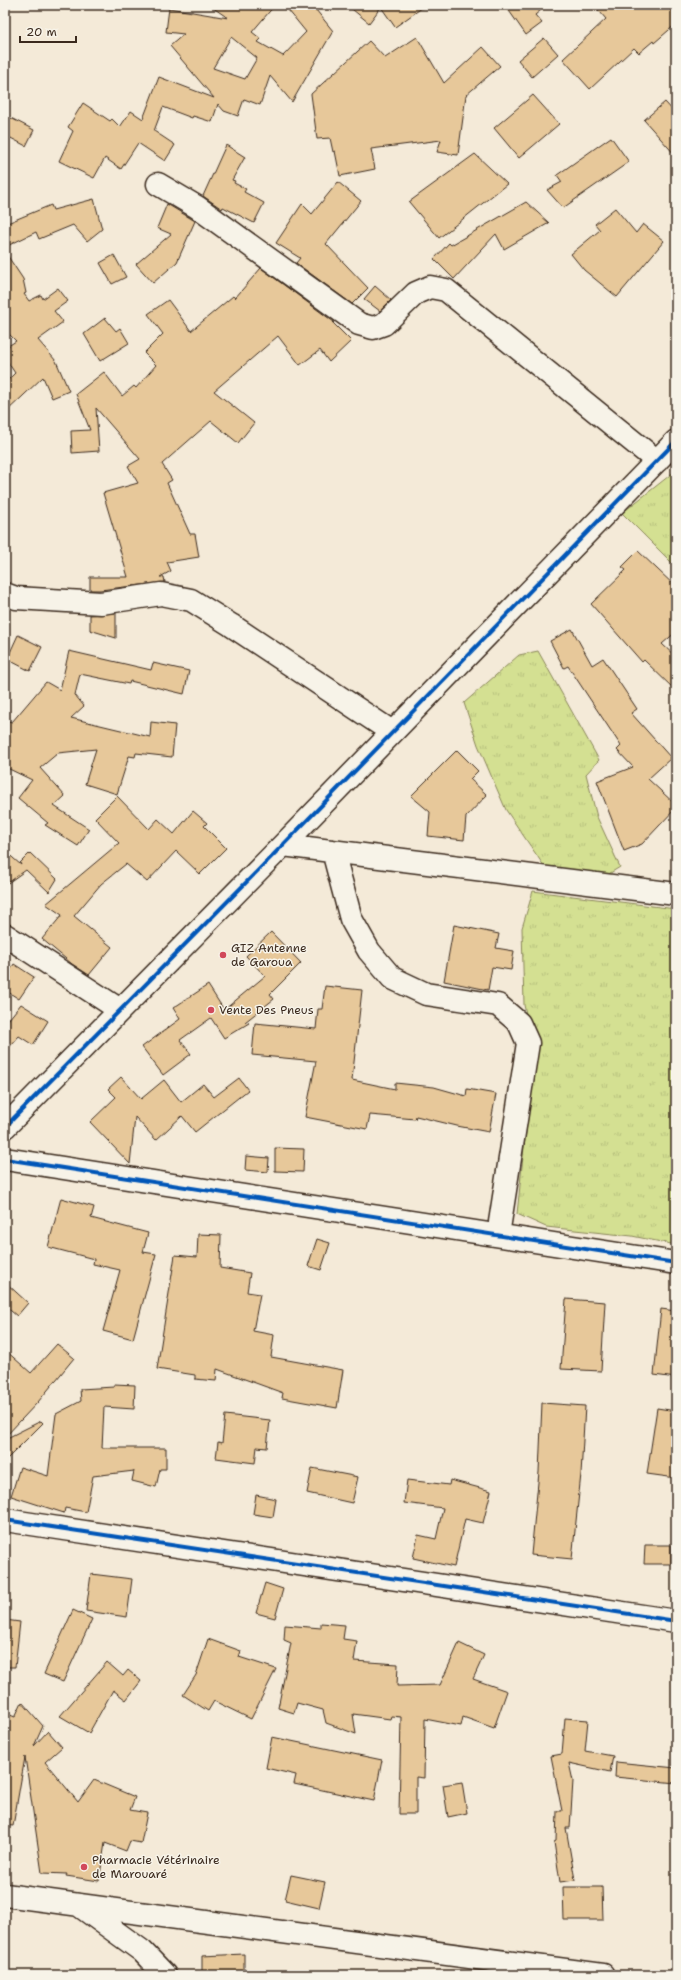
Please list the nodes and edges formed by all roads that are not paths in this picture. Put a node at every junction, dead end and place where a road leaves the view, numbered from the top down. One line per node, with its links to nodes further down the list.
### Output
1 (158, 184): 3 (street)
2 (676, 441): 3 (street)
3 (657, 461): 5 (street)
4 (5, 594): 5 (street)
5 (392, 732): 6 (street)
6 (283, 845): 7 (street); 10 (street)
7 (333, 851): 8 (street); 13 (street)
8 (676, 894)
9 (5, 935): 10 (street)
10 (120, 1010): 11 (street)
11 (5, 1127)
12 (5, 1159): 13 (street)
13 (498, 1235): 14 (street)
14 (676, 1263)
15 (5, 1520): 16 (street)
16 (676, 1620)
17 (5, 1895): 18 (street)
18 (80, 1905): 19 (street); 20 (street)
19 (542, 1972): 21 (street)
20 (165, 1975)
21 (603, 1975)

